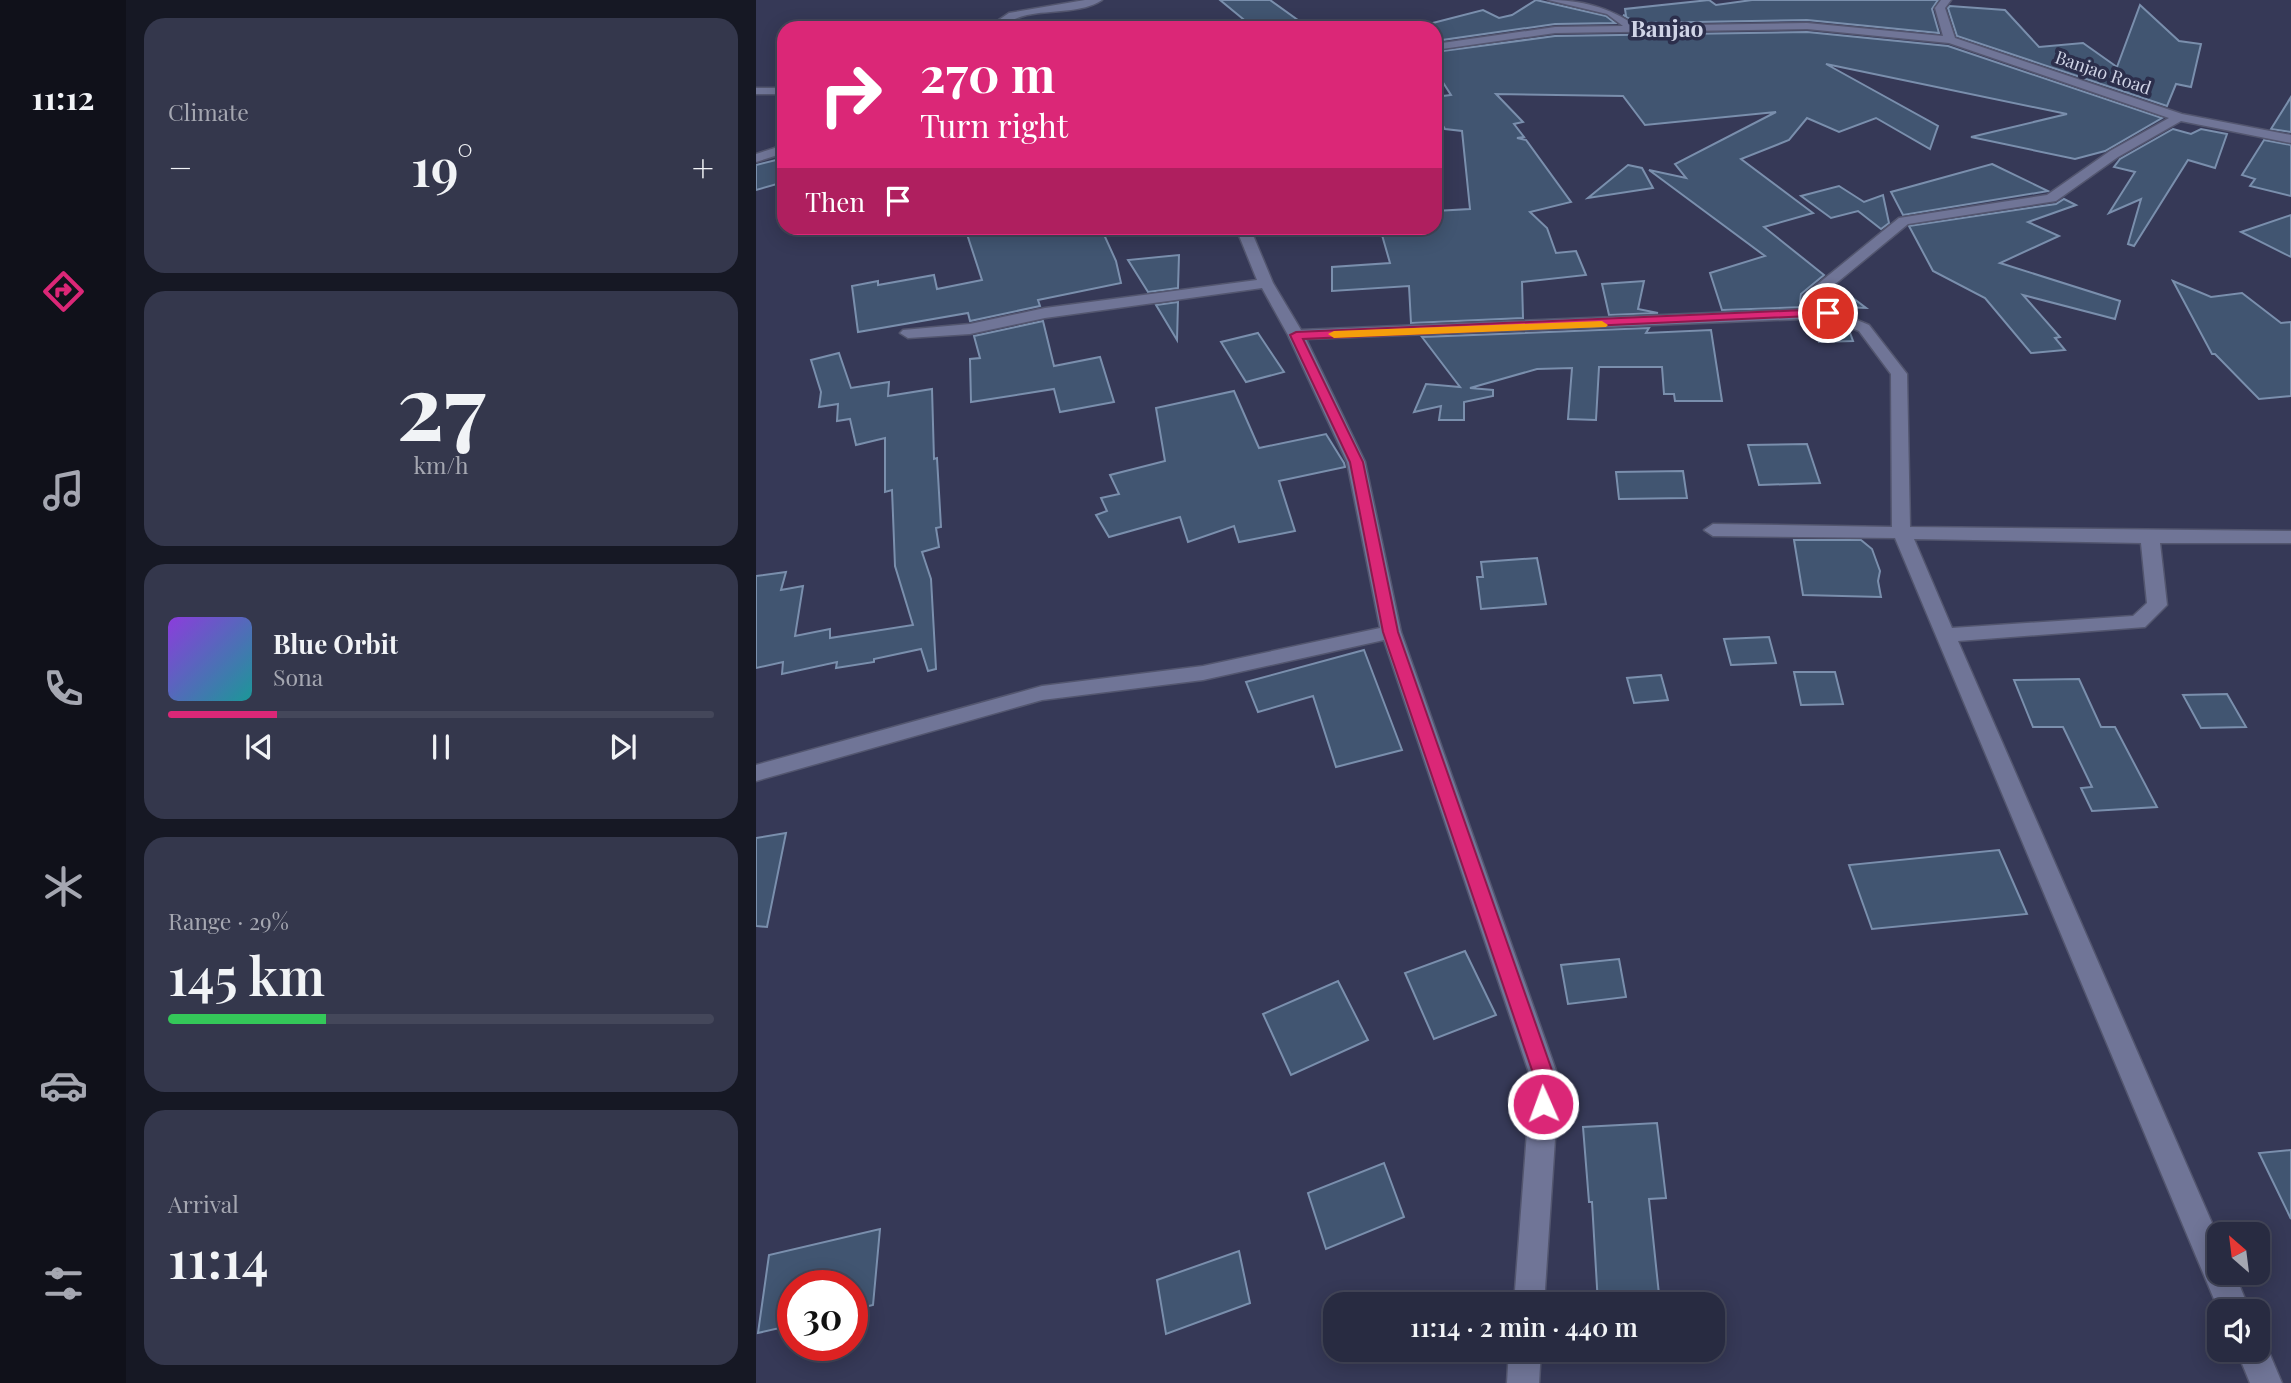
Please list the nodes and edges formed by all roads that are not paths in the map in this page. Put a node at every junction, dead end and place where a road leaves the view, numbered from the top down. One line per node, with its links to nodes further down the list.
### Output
1 (1097, 0): 4 (street)
2 (1553, 0): 5 (street)
3 (1946, 0): 6 (street)
4 (998, 21)
5 (1634, 29): 6 (street, Banjao Road); 7 (street, Banjao Road)
6 (1950, 40): 10 (street, Banjao Road)
7 (1442, 46)
8 (756, 91): 9 (street)
9 (777, 91)
10 (2179, 117): 11 (street, Banjao Road); 16 (street)
11 (2291, 139)
12 (777, 151): 13 (street)
13 (756, 158)
14 (1246, 235): 15 (street)
15 (1266, 283): 17 (street); 18 (street)
16 (1828, 313): 18 (street); 20 (street)
17 (908, 332)
18 (1296, 335): 23 (street)
19 (1713, 530): 20 (street)
20 (1902, 531): 22 (street); 24 (street)
21 (2291, 537): 22 (street)
22 (2150, 540): 24 (street)
23 (1391, 632): 25 (street); 26 (street)
24 (1943, 635): 27 (street)
25 (756, 773)
26 (1529, 1292)
27 (2230, 1299)
28 (1524, 1362): 30 (street)
29 (2257, 1362): 31 (street)
30 (1523, 1383)
31 (2266, 1383)

